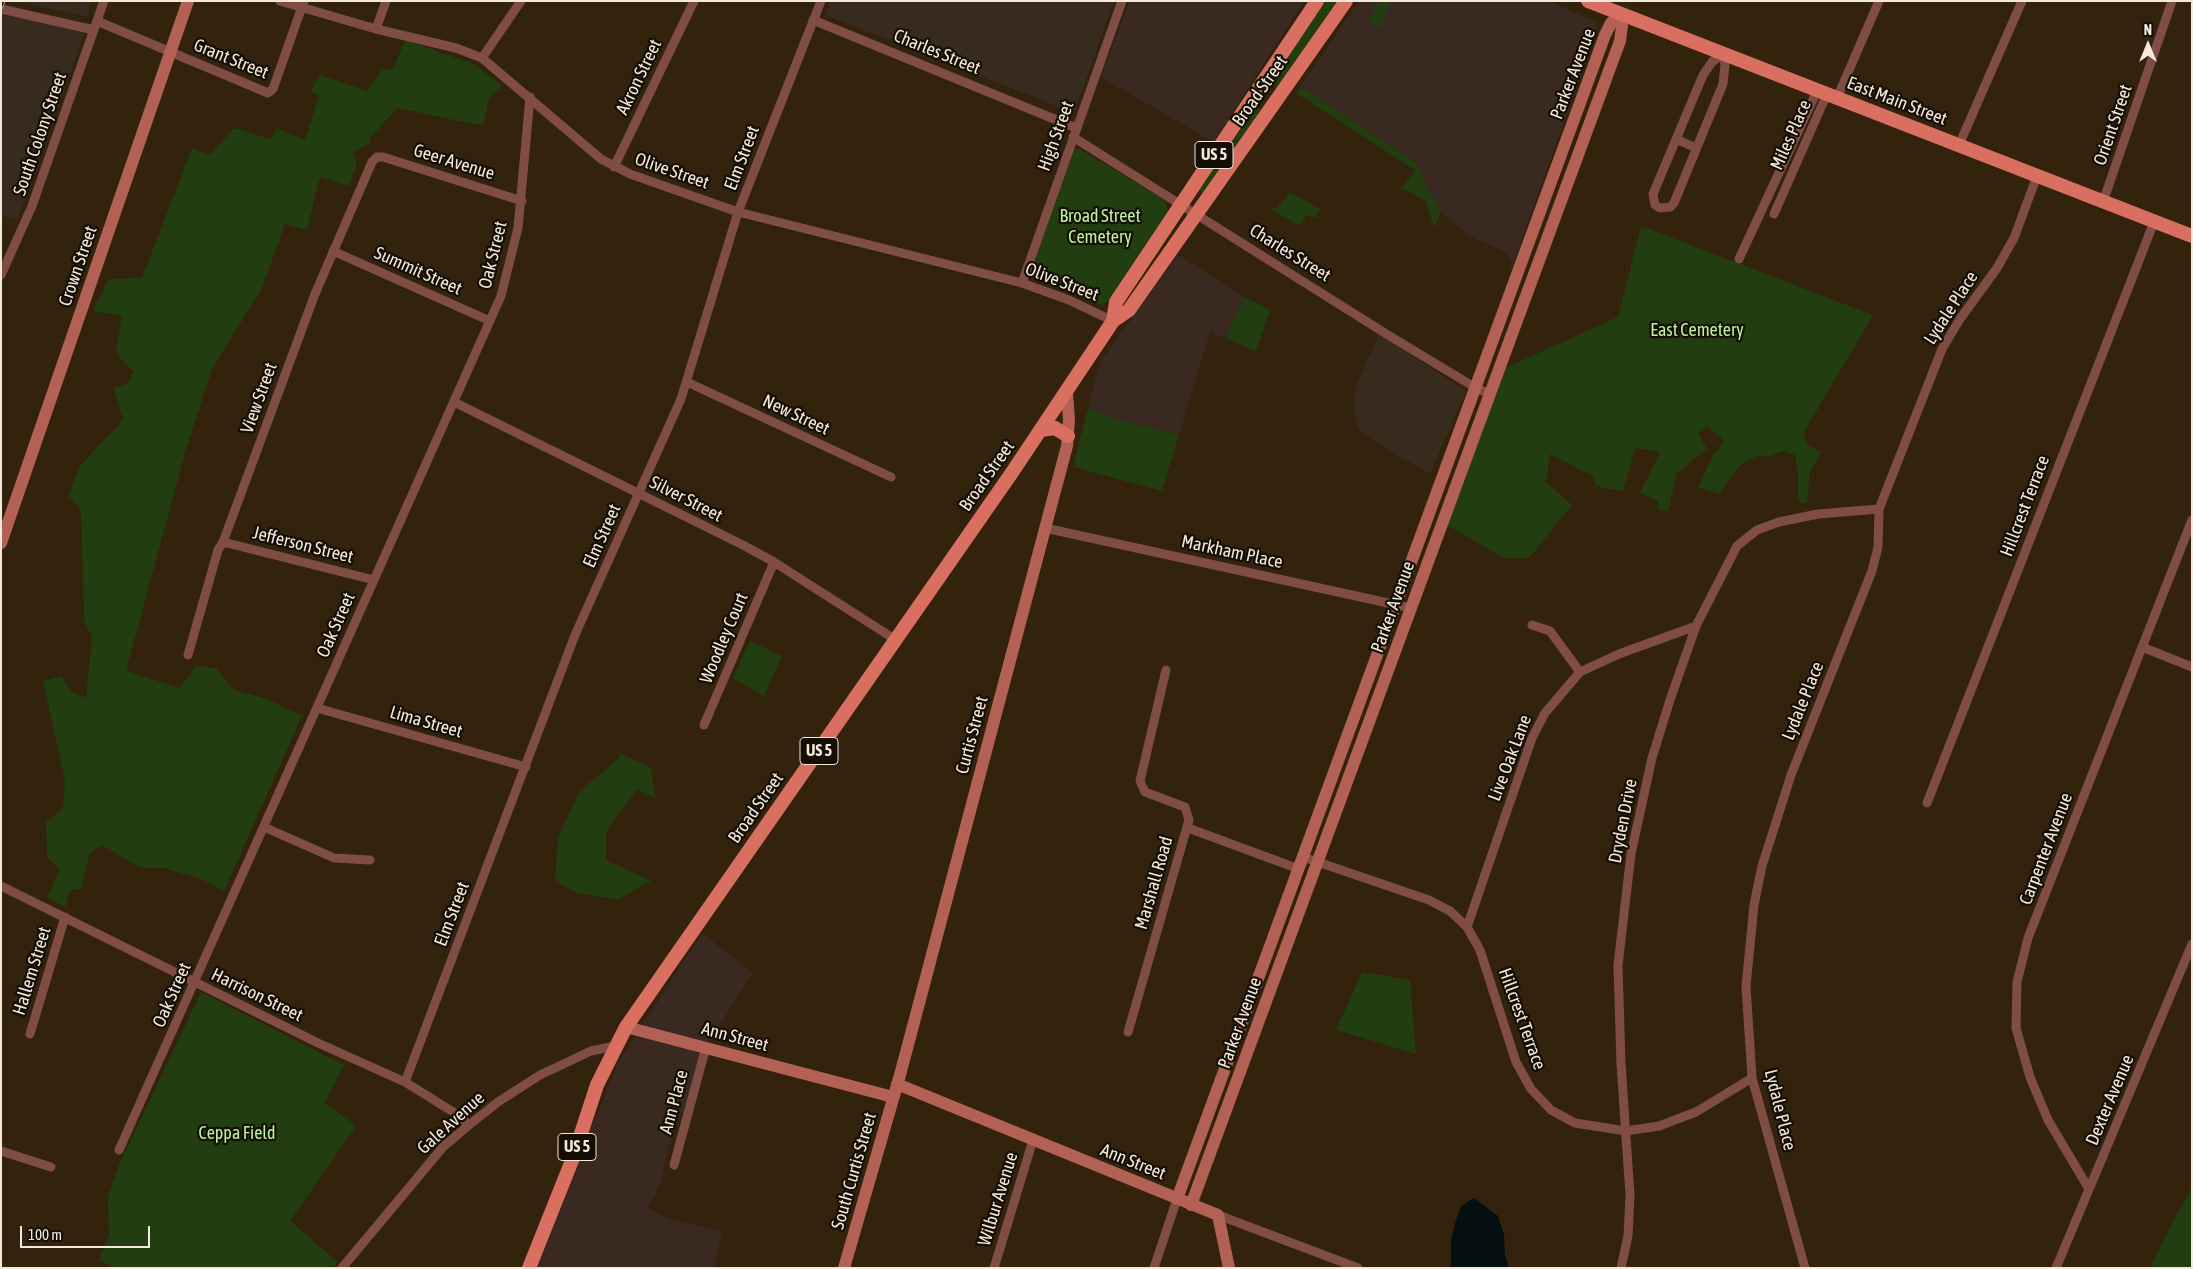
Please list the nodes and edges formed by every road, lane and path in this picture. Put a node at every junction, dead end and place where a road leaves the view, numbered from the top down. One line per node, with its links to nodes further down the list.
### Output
1 (104, 1): 19 (street, South Colony Street)
2 (188, 1): 23 (street, Crown Street)
3 (280, 1): 16 (street, Olive Street)
4 (386, 1): 21 (street)
5 (522, 1): 25 (street)
6 (694, 1): 35 (street, Akron Street)
7 (821, 1): 20 (street, Elm Street)
8 (1122, 1): 30 (street, High Street)
9 (1346, 1): 29 (main road, Broad Street / US 5)
10 (1588, 1): 15 (main road, East Main Street)
11 (1879, 1): 27 (street)
12 (2022, 1): 32 (street)
13 (2172, 1): 40 (street, Orient Street)
14 (1315, 3): 26 (main road, Broad Street / US 5)
15 (1605, 4): 18 (main road, East Main Street)
16 (303, 5): 21 (street, Olive Street); 23 (street, Grant Street)
17 (1, 9): 22 (street)
18 (1620, 13): 24 (main road, East Main Street); 47 (street, Parker Avenue); 49 (street, Parker Avenue)
19 (97, 20): 22 (street, South Colony Street); 23 (street, Grant Street)
20 (813, 20): 30 (street, Charles Street); 42 (street, Elm Street)
21 (376, 29): 25 (street, Olive Street)
22 (94, 30): 51 (street, South Colony Street)
23 (171, 52): 70 (street, Crown Street)
24 (1723, 54): 27 (main road, East Main Street); 31 (street); 33 (street)
25 (482, 58): 28 (street, Olive Street)
26 (1257, 90): 29 (main road); 41 (main road, Broad Street / US 5)
27 (1827, 94): 32 (main road, East Main Street); 37 (street, Miles Place); 38 (street, Miles Place)
28 (530, 97): 35 (street, Olive Street); 39 (street, Oak Street)
29 (1275, 102): 43 (main road, Broad Street / US 5)
30 (1075, 132): 41 (street, Charles Street); 52 (street, High Street)
31 (1676, 139): 33 (street); 33 (street)
32 (1959, 145): 36 (main road, East Main Street)
33 (1696, 148)
34 (376, 157): 39 (street, Geer Avenue); 48 (street, View Street)
35 (614, 168): 42 (street, Olive Street)
36 (2037, 176): 40 (main road, East Main Street); 66 (street, Lydale Place)
37 (1774, 184): 38 (street, Miles Place); 50 (street, Miles Place)
38 (1786, 188): 44 (street, Miles Place)
39 (522, 201): 53 (street, Oak Street)
40 (2104, 202): 45 (main road, East Main Street)
41 (1181, 204): 43 (street, Charles Street); 54 (main road, Broad Street / US 5)
42 (738, 212): 52 (street, Olive Street); 55 (street, Elm Street)
43 (1196, 214): 54 (main road, Broad Street / US 5); 56 (street, Charles Street)
44 (1774, 214)
45 (2154, 222): 46 (main road, East Main Street); 88 (street, Hillcrest Terrace)
46 (2192, 236)
47 (1527, 248): 49 (street); 56 (street, Parker Avenue)
48 (333, 251): 53 (street, Summit Street); 69 (street, View Street)
49 (1542, 253): 58 (street, Parker Avenue)
50 (1739, 259)
51 (1, 275)
52 (1022, 283): 54 (street, Olive Street)
53 (490, 321): 59 (street, Oak Street)
54 (1113, 321): 57 (main road, Broad Street / US 5)
55 (687, 382): 62 (street, New Street); 65 (street, Elm Street)
56 (1476, 388): 58 (street, Charles Street); 63 (street, Parker Avenue)
57 (1067, 393): 60 (main road, Broad Street / US 5); 61 (street, Curtis Street)
58 (1490, 394): 64 (street, Parker Avenue)
59 (454, 402): 65 (street, Silver Street); 72 (street, Oak Street)
60 (1041, 430): 61 (main road); 77 (main road, Broad Street / US 5)
61 (1068, 436): 68 (street, Curtis Street)
62 (891, 476)
63 (1440, 486): 64 (street); 73 (street, Parker Avenue)
64 (1454, 492): 74 (street, Parker Avenue)
65 (639, 493): 71 (street, Silver Street); 87 (street, Elm Street)
66 (1879, 509): 76 (street, Dryden Drive); 107 (street, Lydale Place)
67 (2192, 520): 78 (street, Carpenter Avenue)
68 (1045, 528): 73 (street, Markham Place); 109 (street, Curtis Street)
69 (224, 542): 72 (street, Jefferson Street); 79 (street, View Street)
70 (1, 543)
71 (774, 562): 77 (street, Silver Street); 84 (street, Woodley Court)
72 (374, 580): 83 (street, Oak Street)
73 (1396, 605): 74 (street, Markham Place); 85 (street, Parker Avenue)
74 (1411, 608): 86 (street, Parker Avenue)
75 (1532, 625): 82 (street)
76 (1696, 626): 82 (street, Live Oak Lane); 113 (street, Dryden Drive)
77 (896, 640): 101 (main road, Broad Street / US 5)
78 (2142, 648): 80 (street); 119 (street, Carpenter Avenue)
79 (188, 656)
80 (2192, 667)
81 (1166, 670): 90 (street)
82 (1580, 672): 96 (street, Live Oak Lane)
83 (317, 708): 87 (street, Lima Street); 89 (street, Oak Street)
84 (704, 725)
85 (1350, 730): 86 (street); 93 (street, Parker Avenue)
86 (1365, 735): 92 (street, Parker Avenue)
87 (526, 768): 108 (street, Elm Street)
88 (1927, 803)
89 (264, 827): 91 (street); 100 (street, Oak Street)
90 (1188, 828): 93 (street, Marshall Road); 102 (street, Marshall Road)
91 (370, 860)
92 (1318, 862): 93 (street, Hillcrest Terrace); 96 (street, Hillcrest Terrace); 99 (street, Parker Avenue)
93 (1301, 863): 98 (street, Parker Avenue)
94 (1, 886): 95 (street, Harrison Street)
95 (65, 918): 100 (street, Harrison Street); 103 (street, Hallem Street)
96 (1467, 927): 113 (street, Hillcrest Terrace)
97 (2192, 944): 119 (street, Dexter Avenue)
98 (1262, 969): 99 (street, Parker Avenue); 106 (street, Parker Avenue)
99 (1276, 974): 110 (street, Parker Avenue)
100 (195, 984): 108 (street, Harrison Street); 115 (street, Oak Street)
101 (626, 1027): 104 (main road, Broad Street / US 5); 105 (street, Ann Street)
102 (1128, 1032)
103 (30, 1034)
104 (615, 1046): 112 (street, Gale Avenue); 124 (main road, Broad Street / US 5)
105 (706, 1047): 111 (street, Ann Street); 117 (street, Ann Place)
106 (1222, 1078): 110 (street, Parker Avenue); 120 (street, Parker Avenue)
107 (1752, 1078): 113 (street, Hillcrest Terrace); 131 (street, Lydale Place)
108 (406, 1082): 112 (street, Harrison Street)
109 (897, 1084): 111 (street, South Curtis Street); 114 (street, Ann Street)
110 (1236, 1084): 121 (street, Parker Avenue)
111 (893, 1097): 125 (street, South Curtis Street)
112 (469, 1125): 123 (street, Gale Avenue)
113 (1626, 1131): 130 (street, Dryden Drive)
114 (1033, 1140): 120 (street, Ann Street); 126 (street, Wilbur Avenue)
115 (119, 1150)
116 (1, 1151): 118 (street)
117 (674, 1165)
118 (51, 1167)
119 (2089, 1189): 132 (street, Dexter Avenue)
120 (1177, 1199): 121 (street, Ann Street); 127 (street)
121 (1191, 1205): 122 (street, Ann Street)
122 (1218, 1215): 128 (street); 129 (street, Ann Street)
123 (342, 1268)
124 (528, 1268)
125 (844, 1268)
126 (994, 1268)
127 (1154, 1268)
128 (1229, 1268)
129 (1358, 1268)
130 (1621, 1268)
131 (1805, 1268)
132 (2056, 1268)

